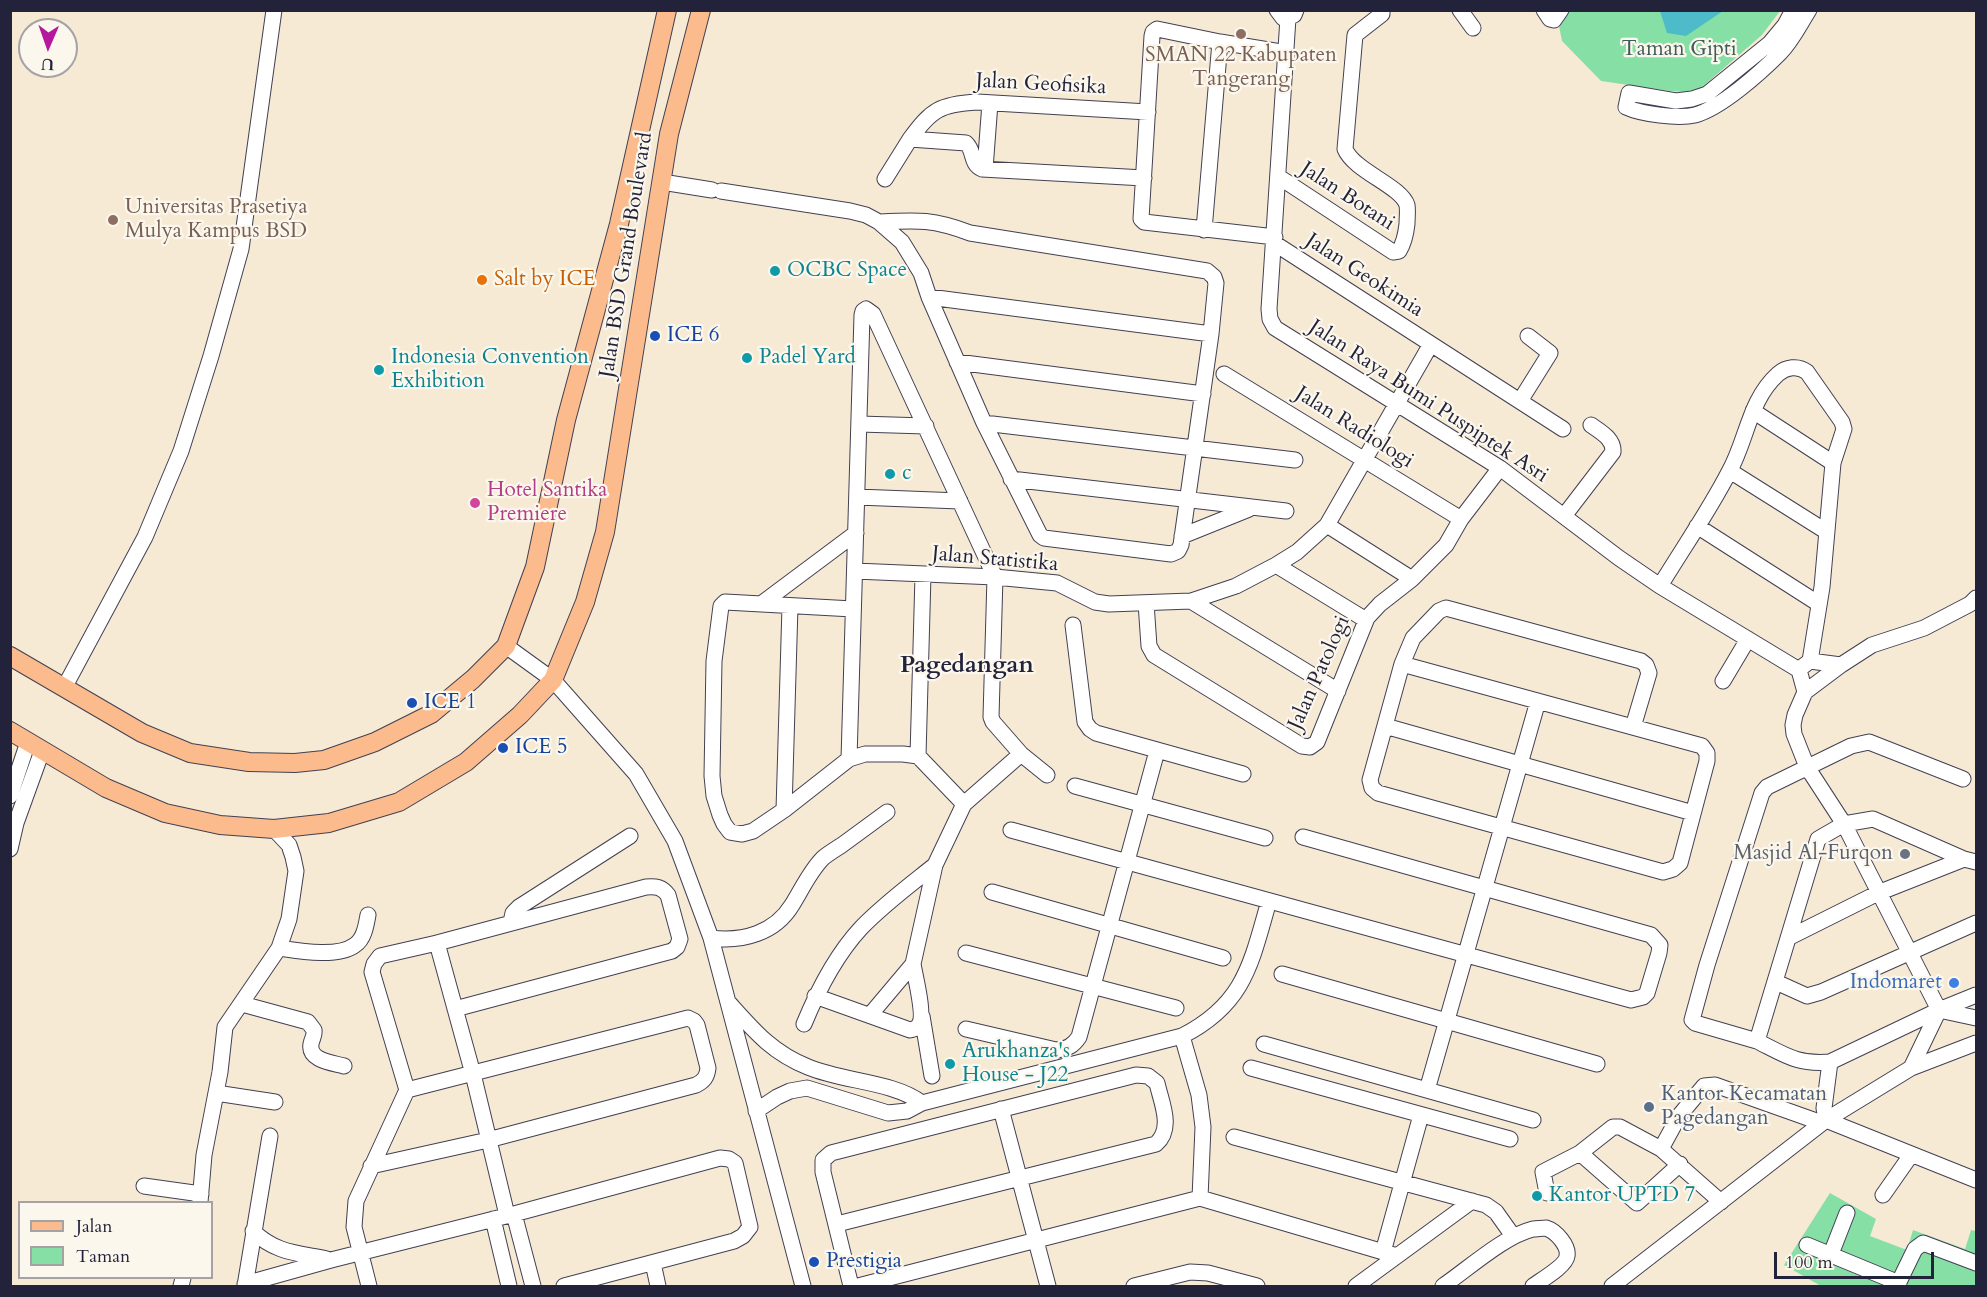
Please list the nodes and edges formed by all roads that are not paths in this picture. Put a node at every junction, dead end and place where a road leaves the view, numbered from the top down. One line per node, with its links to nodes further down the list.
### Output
1 (273, 10): 84 (street)
2 (667, 10): 12 (main road, Jalan BSD Grand Boulevard)
3 (701, 10): 13 (main road, Jalan BSD Grand Boulevard)
4 (1382, 10): 20 (street, Jalan Botani)
5 (1460, 10): 11 (street)
6 (1544, 10): 7 (street)
7 (1561, 10)
8 (1792, 10): 9 (street)
9 (1809, 10)
10 (1287, 13): 15 (street, Jalan Raya Bumi Puspiptek Asri)
11 (1473, 28)
12 (662, 31): 13 (main road); 77 (main road, Jalan BSD Grand Boulevard)
13 (693, 39): 23 (main road, Jalan BSD Grand Boulevard)
14 (1220, 42): 15 (street); 17 (street); 25 (street)
15 (1287, 53): 20 (street, Jalan Raya Bumi Puspiptek Asri)
16 (990, 103): 17 (street, Jalan Geofisika); 18 (street, Jalan Geofisika); 19 (street)
17 (1148, 112): 21 (street)
18 (910, 139): 19 (street); 22 (street, Jalan Geofisika)
19 (985, 169): 21 (street)
20 (1279, 177): 26 (street, Jalan Raya Bumi Puspiptek Asri)
21 (1144, 178): 25 (street)
22 (885, 179)
23 (662, 182): 24 (street); 82 (main road, Jalan BSD Grand Boulevard)
24 (879, 222): 27 (street); 28 (street)
25 (1204, 230): 26 (street)
26 (1275, 240): 30 (street, Jalan Geokimia); 35 (street, Jalan Raya Bumi Puspiptek Asri)
27 (929, 297): 28 (street); 31 (street)
28 (1211, 334): 33 (street)
29 (1528, 336): 34 (street)
30 (1431, 344): 34 (street, Jalan Geokimia); 35 (street, Jalan Geokimia)
31 (957, 362): 33 (street); 37 (street)
32 (1224, 374): 44 (street, Jalan Radiologi)
33 (1203, 394): 42 (street)
34 (1520, 401): 41 (street, Jalan Geokimia)
35 (1396, 404): 44 (street, Jalan Statistika); 46 (street, Jalan Raya Bumi Puspiptek Asri)
36 (1753, 411): 45 (street); 45 (street); 47 (street)
37 (984, 423): 42 (street); 48 (street)
38 (859, 424): 40 (street); 40 (street); 49 (street)
39 (1591, 425): 54 (street)
40 (926, 426): 51 (street)
41 (1563, 429)
42 (1195, 448): 43 (street); 50 (street)
43 (1295, 460)
44 (1364, 460): 55 (street, Jalan Radiologi); 56 (street, Jalan Statistika)
45 (1833, 463): 58 (street)
46 (1500, 468): 54 (street, Jalan Raya Bumi Puspiptek Asri); 55 (street, Jalan Patologi)
47 (1730, 471): 57 (street); 58 (street)
48 (1011, 479): 50 (street); 60 (street)
49 (857, 497): 51 (street); 59 (street)
50 (1188, 500): 52 (street); 60 (street)
51 (960, 501): 64 (street)
52 (1252, 507): 53 (street); 60 (street)
53 (1286, 511)
54 (1564, 516): 66 (street, Jalan Raya Bumi Puspiptek Asri)
55 (1461, 519): 65 (street, Jalan Patologi)
56 (1327, 525): 61 (street, Jalan Statistika); 65 (street)
57 (1696, 526): 66 (street); 70 (street)
58 (1827, 532): 70 (street)
59 (856, 533): 62 (street); 71 (street)
60 (1182, 536)
61 (1276, 565): 68 (street, Jalan Statistika); 74 (street)
62 (855, 571): 63 (street, Jalan Statistika); 73 (street)
63 (923, 575): 64 (street, Jalan Statistika); 94 (street)
64 (994, 577): 69 (street, Jalan Statistika); 93 (street)
65 (1412, 579): 74 (street, Jalan Patologi)
66 (1660, 586): 76 (street, Jalan Raya Bumi Puspiptek Asri)
67 (1977, 598): 81 (street)
68 (1191, 600): 69 (street, Jalan Statistika); 85 (street)
69 (1146, 603): 85 (street, Jalan Patologi)
70 (1819, 603): 80 (street)
71 (761, 604): 72 (street); 105 (street)
72 (790, 606): 73 (street); 105 (street)
73 (853, 609): 95 (street)
74 (1366, 620): 85 (street, Jalan Patologi)
75 (1073, 626): 92 (street)
76 (1748, 639): 80 (street, Jalan Raya Bumi Puspiptek Asri); 83 (street)
77 (506, 645): 82 (street); 84 (main road, Jalan BSD Grand Boulevard)
78 (10, 656): 84 (main road, Jalan BSD Grand Boulevard)
79 (1402, 664): 87 (street); 88 (street); 89 (street)
80 (1804, 665): 81 (street); 86 (street)
81 (1841, 665): 86 (street)
82 (553, 680): 110 (main road, Jalan BSD Grand Boulevard); 127 (street)
83 (1723, 681)
84 (64, 688)
85 (1338, 691)
86 (1805, 692): 97 (street)
87 (1538, 701): 89 (street); 96 (street)
88 (1385, 726): 96 (street); 109 (street)
89 (1633, 727): 107 (street)
90 (10, 731): 91 (main road, Jalan BSD Grand Boulevard)
91 (35, 746): 102 (street); 110 (main road, Jalan BSD Grand Boulevard); 115 (street)
92 (1157, 751): 98 (street); 104 (street)
93 (1021, 754): 99 (street); 103 (street)
94 (918, 756): 95 (street); 103 (street)
95 (849, 759): 105 (street)
96 (1520, 764): 107 (street); 109 (street)
97 (1807, 767): 100 (street); 108 (street); 153 (street)
98 (1243, 774)
99 (1047, 775)
100 (1963, 780)
101 (1075, 786): 104 (street)
102 (10, 795)
103 (964, 804): 118 (street)
104 (1142, 804): 114 (street); 117 (street)
105 (784, 810)
106 (887, 812): 127 (street)
107 (1693, 813): 109 (street)
108 (1844, 824): 116 (street); 121 (street); 128 (street)
109 (1502, 827): 119 (street)
110 (274, 830): 130 (street)
111 (1011, 830): 117 (street)
112 (630, 836): 124 (street)
113 (1303, 837): 119 (street)
114 (1265, 838)
115 (10, 849)
116 (1970, 861): 121 (street)
117 (1127, 862): 122 (street); 126 (street)
118 (935, 865): 135 (street); 140 (street)
119 (1485, 888): 133 (street); 133 (street)
120 (992, 892): 126 (street)
121 (1878, 893): 128 (street); 131 (street)
122 (1269, 901): 133 (street); 152 (street)
123 (368, 915): 130 (street)
124 (511, 922): 129 (street); 144 (street)
125 (1977, 922): 131 (street)
126 (1109, 926): 134 (street); 138 (street)
127 (711, 938): 141 (street)
128 (1788, 938): 137 (street)
129 (437, 942): 144 (street); 165 (street)
130 (279, 948): 142 (street)
131 (1909, 952): 137 (street); 145 (street)
132 (966, 953): 138 (street)
133 (1466, 954): 149 (street)
134 (1223, 958)
135 (913, 964): 146 (street); 147 (street)
136 (1282, 974): 149 (street)
137 (1776, 982): 153 (street)
138 (1093, 986): 143 (street); 151 (street)
139 (1977, 994): 145 (street)
140 (815, 996): 146 (street); 150 (street)
141 (728, 1002): 159 (street); 171 (street)
142 (242, 1004): 158 (street); 167 (street)
143 (1176, 1008)
144 (455, 1009): 162 (street)
145 (1939, 1010): 148 (street); 156 (street); 161 (street)
146 (870, 1015): 147 (street)
147 (922, 1016): 163 (street)
148 (1977, 1018)
149 (1447, 1021): 157 (street); 166 (street)
150 (804, 1024)
151 (966, 1029)
152 (1182, 1036): 169 (street); 191 (street)
153 (1757, 1041): 156 (street)
154 (1977, 1043): 161 (street)
155 (1264, 1044): 166 (street)
156 (1830, 1062): 174 (street)
157 (1597, 1064)
158 (345, 1066)
159 (810, 1068): 164 (street); 169 (street)
160 (1251, 1068): 172 (street)
161 (1911, 1068): 174 (street)
162 (472, 1074): 165 (street); 178 (street); 178 (street)
163 (932, 1076)
164 (807, 1088): 169 (street); 171 (street)
165 (407, 1090): 183 (street)
166 (1427, 1090): 173 (street)
167 (216, 1093): 168 (street); 190 (street)
168 (275, 1102)
169 (922, 1104)
170 (1001, 1109): 184 (street); 184 (street); 196 (street)
171 (756, 1111): 214 (street)
172 (1421, 1115): 177 (street); 186 (street)
173 (1533, 1120)
174 (1824, 1122): 179 (street); 181 (street); 193 (street)
175 (270, 1136): 197 (street)
176 (1234, 1137): 186 (street)
177 (1510, 1139)
178 (488, 1140): 183 (street); 195 (street)
179 (1662, 1149): 180 (street); 182 (street)
180 (1580, 1153): 182 (street); 188 (street)
181 (1911, 1155): 185 (street); 189 (street)
182 (1680, 1164): 193 (street)
183 (371, 1166): 201 (street)
184 (1020, 1178): 196 (street); 199 (street)
185 (1977, 1180)
186 (1402, 1182): 192 (street); 202 (street)
187 (144, 1186): 190 (street)
188 (1547, 1193)
189 (1883, 1195)
190 (200, 1198)
191 (1200, 1198): 199 (street); 202 (street)
192 (1472, 1201): 198 (street); 202 (street)
193 (1721, 1202): 223 (street)
194 (1848, 1213): 203 (street)
195 (505, 1216): 201 (street); 205 (street); 210 (street); 211 (street)
196 (837, 1224): 215 (street)
197 (253, 1231): 204 (street); 207 (street)
198 (1513, 1236): 221 (street); 222 (street)
199 (1037, 1240): 216 (street); 217 (street)
200 (1807, 1245): 203 (street)
201 (359, 1252): 204 (street); 209 (street)
202 (1390, 1254): 220 (street)
203 (1831, 1254): 208 (street)
204 (331, 1260): 207 (street)
205 (653, 1263): 212 (street); 213 (street)
206 (1977, 1263): 208 (street)
207 (245, 1285)
208 (1898, 1285)
209 (369, 1287)
210 (508, 1287)
211 (533, 1287)
212 (564, 1287)
213 (658, 1287)
214 (802, 1287)
215 (851, 1287)
216 (858, 1287)
217 (1048, 1287)
218 (1134, 1287): 219 (street)
219 (1257, 1287)
220 (1356, 1287)
221 (1443, 1287)
222 (1533, 1287)
223 (1612, 1287)

